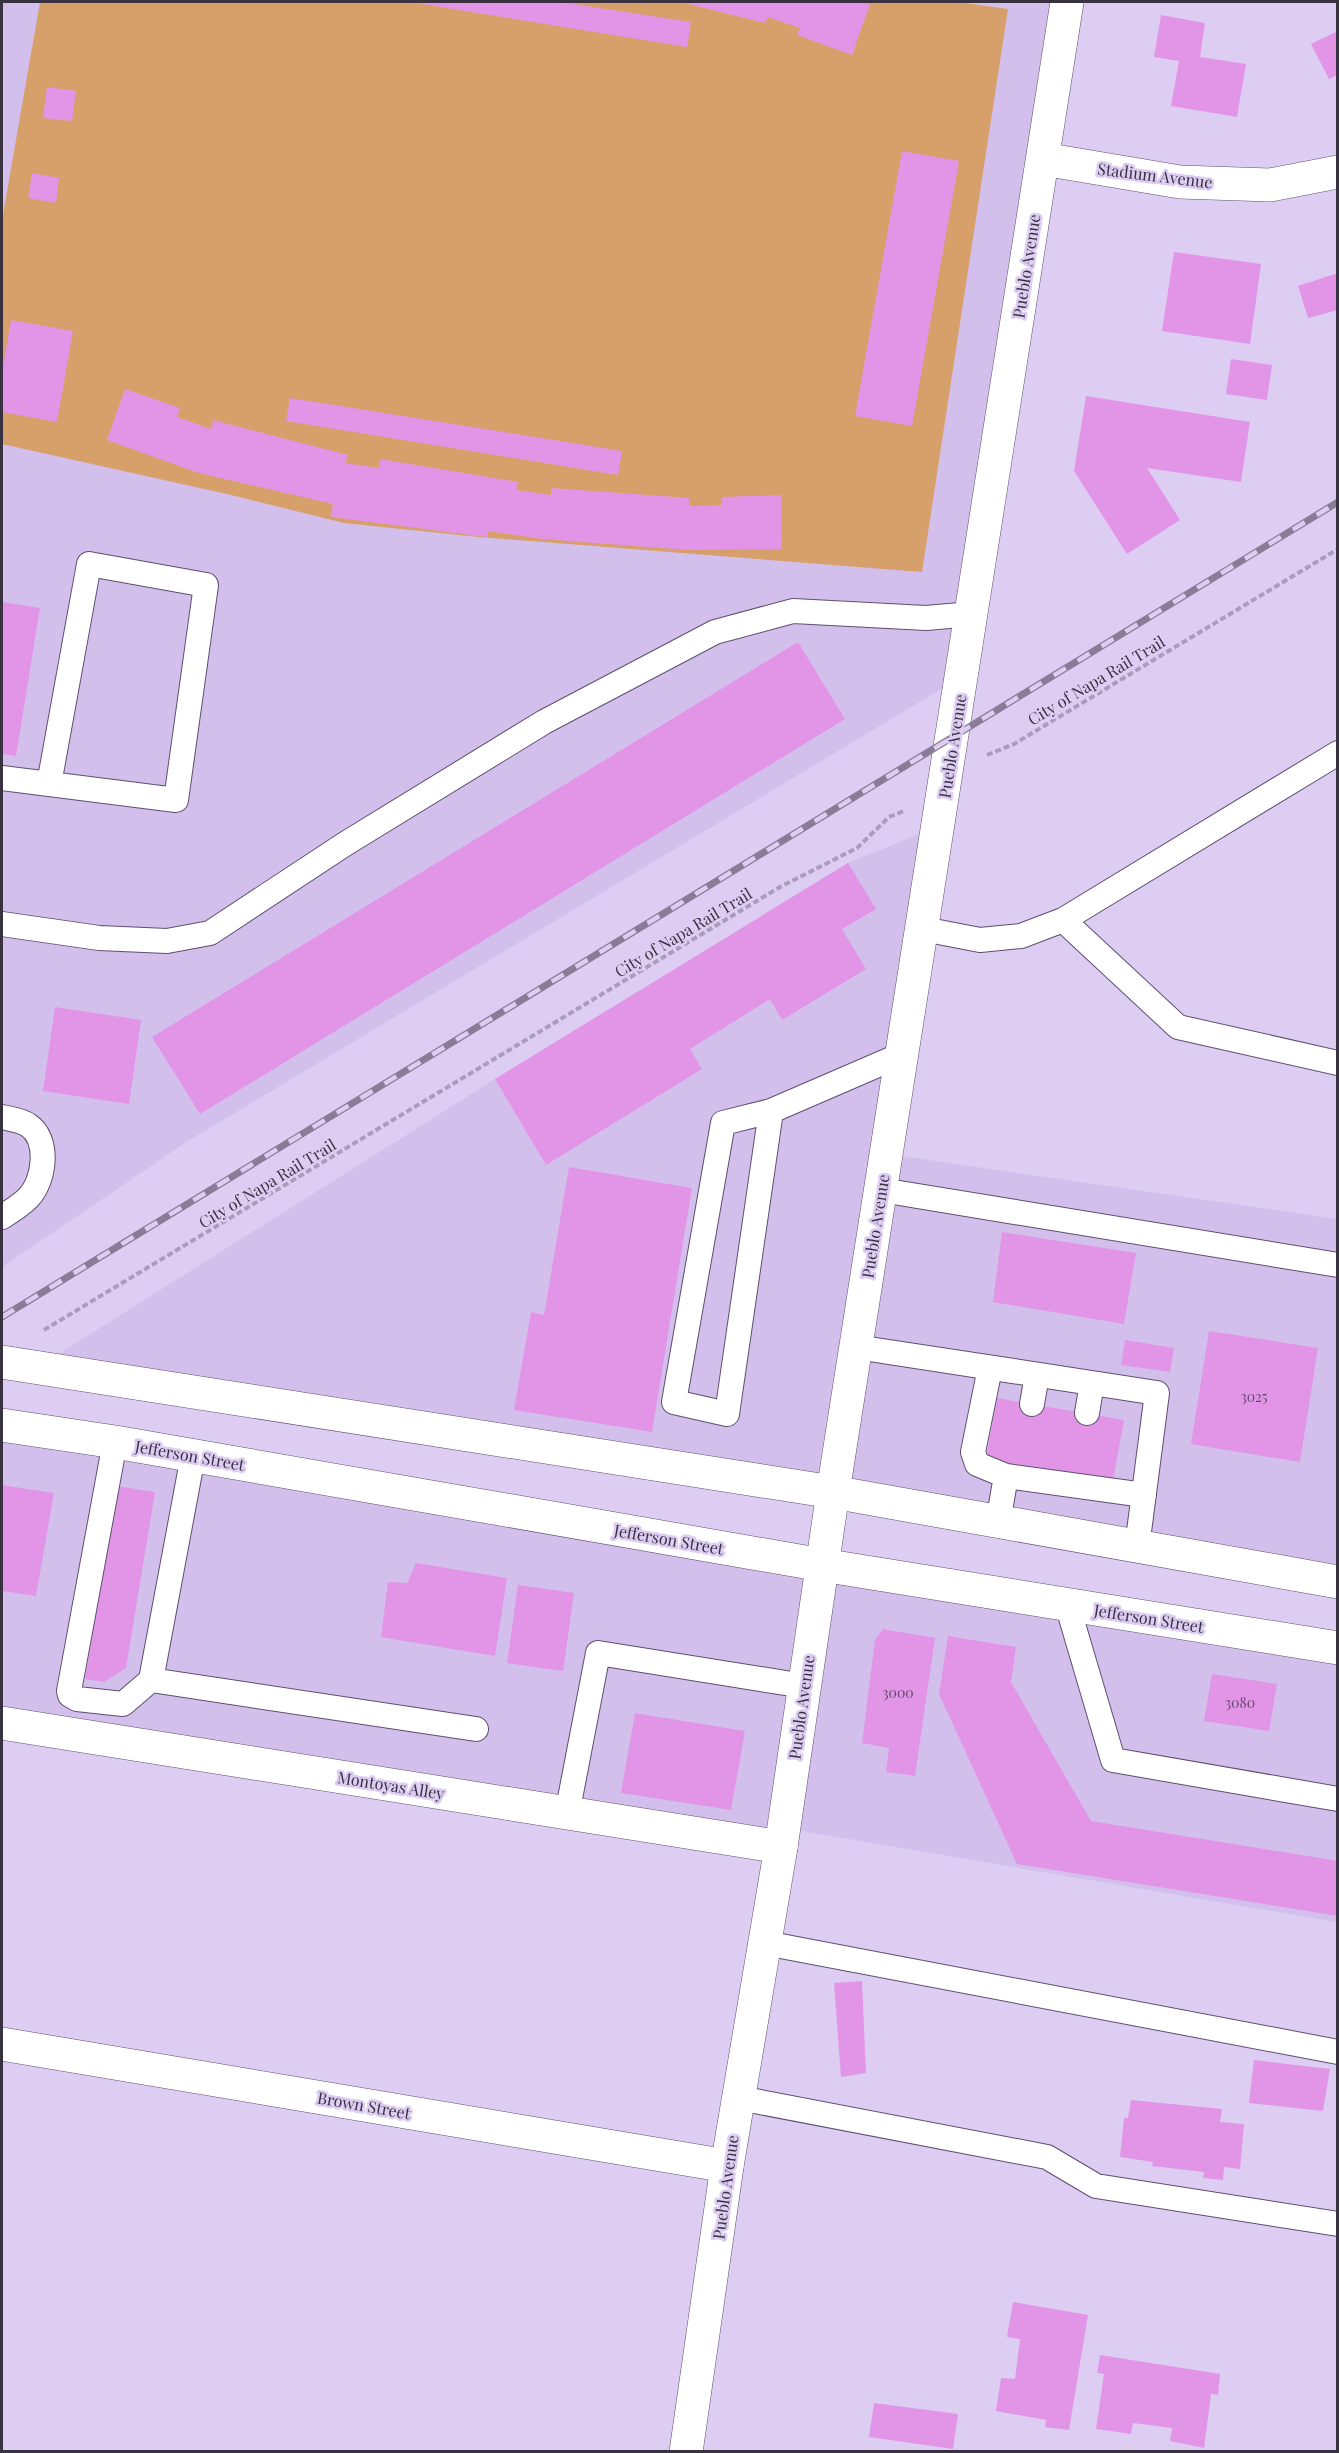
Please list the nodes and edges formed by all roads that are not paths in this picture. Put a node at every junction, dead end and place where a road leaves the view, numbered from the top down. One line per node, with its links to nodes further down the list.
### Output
1 (1067, 2): 2 (street, Pueblo Avenue)
2 (1043, 159): 3 (street, Stadium Avenue); 4 (street, Pueblo Avenue)
3 (1338, 172)
4 (972, 614): 9 (lane); 10 (street, Pueblo Avenue)
5 (1338, 753): 8 (lane)
6 (2, 777): 7 (lane)
7 (49, 784): 7 (lane)
8 (1063, 920): 10 (lane); 12 (lane)
9 (2, 924)
10 (923, 929): 11 (street, Pueblo Avenue)
11 (903, 1054): 13 (lane); 15 (street, Pueblo Avenue)
12 (1338, 1063)
13 (771, 1111): 13 (lane)
14 (2, 1117): 16 (lane)
15 (881, 1190): 17 (lane); 18 (street, Pueblo Avenue)
16 (2, 1217)
17 (1338, 1265)
18 (856, 1347): 20 (lane); 29 (street, Pueblo Avenue)
19 (2, 1362): 29 (street)
20 (990, 1368): 21 (lane); 28 (lane)
21 (1037, 1374): 22 (lane); 23 (lane)
22 (1092, 1383): 24 (lane); 30 (lane)
23 (1032, 1404)
24 (1087, 1413)
25 (2, 1425): 26 (street, Jefferson Street)
26 (115, 1442): 27 (street, Jefferson Street); 37 (lane)
27 (193, 1456): 33 (street, Jefferson Street); 37 (lane)
28 (1015, 1475): 30 (lane); 31 (lane)
29 (833, 1492): 31 (street); 33 (street, Pueblo Avenue)
30 (1144, 1496): 32 (lane)
31 (998, 1522): 32 (street)
32 (1137, 1547): 34 (street)
33 (822, 1565): 35 (street, Jefferson Street); 38 (street, Pueblo Avenue)
34 (1338, 1582)
35 (1066, 1605): 36 (street, Jefferson Street); 41 (lane)
36 (1337, 1653)
37 (151, 1680): 40 (lane)
38 (804, 1686): 42 (lane); 43 (street, Pueblo Avenue)
39 (2, 1723): 42 (street, Montoyas Alley)
40 (476, 1730)
41 (1338, 1799)
42 (567, 1814): 43 (street, Montoyas Alley)
43 (781, 1847): 44 (street, Pueblo Avenue)
44 (765, 1943): 46 (lane); 47 (street, Pueblo Avenue)
45 (2, 2044): 48 (street, Brown Street)
46 (1338, 2052)
47 (739, 2098): 48 (street, Pueblo Avenue); 49 (lane)
48 (727, 2166): 50 (street, Pueblo Avenue)
49 (1338, 2224)
50 (686, 2451)

